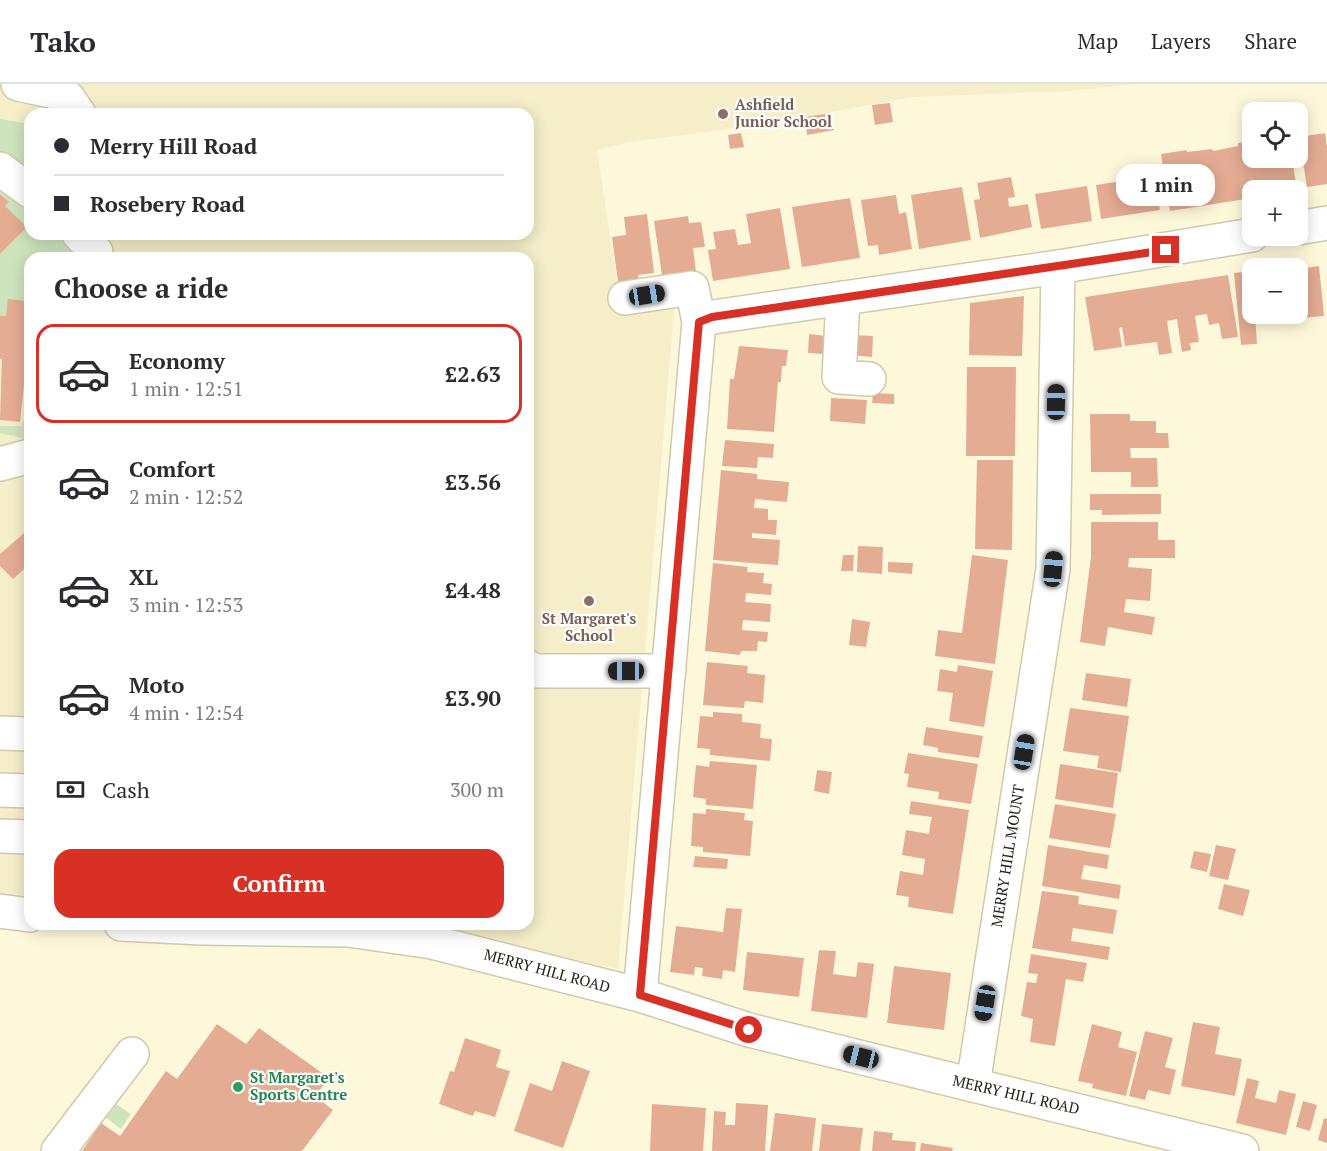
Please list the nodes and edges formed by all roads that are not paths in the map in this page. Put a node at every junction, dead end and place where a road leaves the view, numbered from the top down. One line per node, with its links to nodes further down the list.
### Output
1 (18, 84): 2 (street)
2 (75, 108)
3 (0, 169): 4 (street)
4 (24, 187)
5 (1327, 223): 6 (street)
6 (1308, 226)
7 (1242, 237): 8 (street)
8 (1058, 267): 10 (street); 28 (street, MERRY HILL MOUNT)
9 (625, 298): 11 (street)
10 (843, 298): 11 (street); 12 (street)
11 (699, 322): 16 (street)
12 (869, 379)
13 (24, 458): 14 (street)
14 (0, 464)
15 (534, 671): 16 (street)
16 (669, 671): 26 (street)
17 (0, 733): 18 (street)
18 (24, 734)
19 (0, 790): 20 (street)
20 (24, 790)
21 (0, 836): 22 (street)
22 (24, 837)
23 (0, 911): 24 (street)
24 (24, 914)
25 (348, 930): 26 (street, MERRY HILL ROAD)
26 (640, 995): 28 (street, MERRY HILL ROAD)
27 (132, 1054): 29 (street)
28 (973, 1085): 30 (street, MERRY HILL ROAD)
29 (58, 1151)
30 (1242, 1151)

